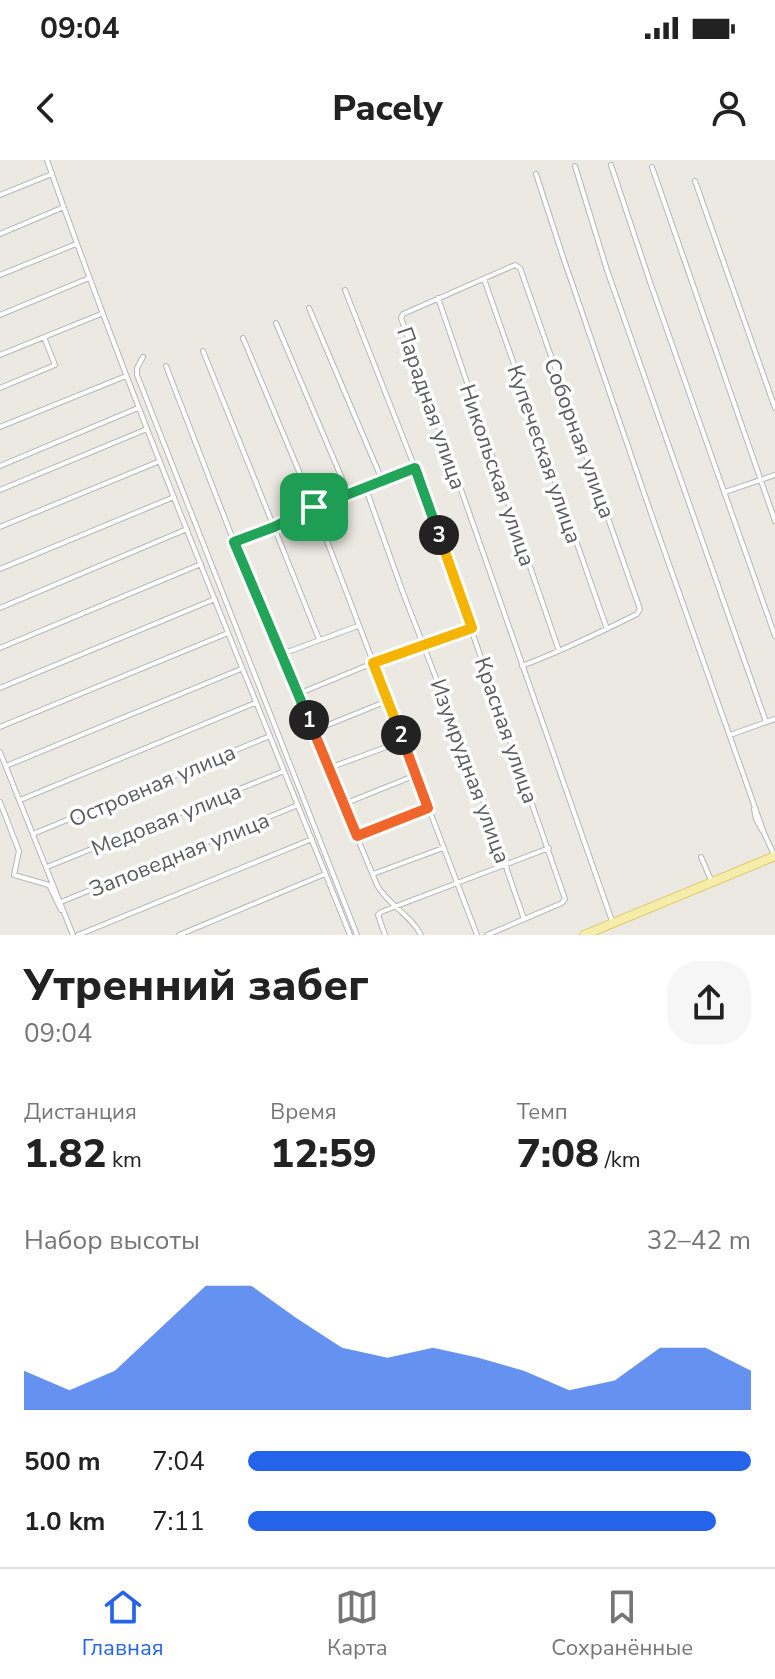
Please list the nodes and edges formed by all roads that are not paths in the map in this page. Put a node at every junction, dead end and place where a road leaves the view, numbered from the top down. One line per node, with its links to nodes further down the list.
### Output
1 (47, 160): 5 (street)
2 (611, 165): 42 (street)
3 (575, 166): 73 (street)
4 (652, 167): 38 (street)
5 (52, 174): 8 (street); 9 (street)
6 (536, 174): 76 (street)
7 (695, 181): 31 (street)
8 (0, 195)
9 (64, 207): 10 (street); 11 (street)
10 (0, 234)
11 (76, 244): 13 (street); 14 (street)
12 (518, 266): 15 (street, Парадная улица); 57 (street, Соборная улица)
13 (0, 275)
14 (89, 278): 19 (street); 20 (street)
15 (484, 279): 17 (street, Парадная улица); 57 (street, Купеческая улица)
16 (345, 290): 36 (street, Красная улица)
17 (438, 298): 63 (street, Никольская улица); 66 (street, Парадная улица)
18 (309, 308): 39 (street)
19 (102, 313): 22 (street); 28 (street)
20 (0, 315)
21 (276, 323): 43 (street)
22 (44, 337): 25 (street); 29 (street)
23 (243, 338): 45 (street)
24 (203, 351): 48 (street)
25 (0, 355)
26 (143, 357): 109 (street)
27 (166, 366): 50 (street)
28 (126, 376): 30 (street); 32 (street)
29 (0, 388)
30 (138, 408): 33 (street); 35 (street)
31 (775, 408)
32 (0, 427)
33 (147, 429): 34 (street); 41 (street)
34 (160, 461): 44 (street); 47 (street)
35 (0, 466)
36 (415, 468): 39 (street); 56 (street, Красная улица)
37 (775, 475): 38 (street)
38 (760, 479): 42 (street); 46 (street)
39 (382, 480): 40 (street)
40 (366, 489): 43 (street); 61 (street, Изумрудная улица)
41 (0, 490)
42 (725, 492): 59 (street)
43 (349, 495): 45 (street)
44 (174, 497): 49 (street); 52 (street)
45 (314, 507): 48 (street); 55 (street)
46 (775, 521)
47 (0, 527)
48 (274, 527): 50 (street); 60 (street)
49 (187, 529): 51 (street); 54 (street)
50 (234, 542): 64 (street)
51 (201, 564): 53 (street); 62 (street)
52 (0, 569)
53 (215, 599): 58 (street); 68 (street)
54 (0, 608)
55 (358, 626): 60 (street); 65 (street)
56 (472, 628): 61 (street); 93 (street, Красная улица)
57 (607, 629): 63 (street)
58 (228, 633): 67 (street); 74 (street)
59 (775, 636)
60 (319, 639): 64 (street)
61 (423, 645): 65 (street); 96 (street, Изумрудная улица)
62 (0, 648)
63 (559, 651): 66 (street)
64 (281, 654): 69 (street)
65 (373, 663): 69 (street); 70 (street)
66 (522, 666): 105 (street, Парадная улица)
67 (241, 669): 71 (street); 80 (street)
68 (0, 688)
69 (298, 694): 75 (street)
70 (387, 701): 75 (street); 78 (street)
71 (255, 703): 77 (street); 84 (street)
72 (775, 719): 73 (street)
73 (766, 722): 76 (street)
74 (0, 727)
75 (313, 731): 81 (street)
76 (730, 735): 94 (street)
77 (270, 736): 82 (street); 89 (street, Островная улица)
78 (403, 741): 81 (street); 83 (street)
79 (0, 752): 80 (street)
80 (6, 766): 84 (street)
81 (329, 768): 86 (street)
82 (284, 771): 87 (street); 97 (street, Медовая улица)
83 (416, 775): 86 (street); 88 (street)
84 (20, 800): 89 (street)
85 (0, 802): 106 (street)
86 (344, 804): 90 (street)
87 (298, 805): 91 (street); 102 (street, Заповедная улица)
88 (428, 808): 90 (street); 92 (street)
89 (33, 834): 97 (street)
90 (357, 836): 99 (street)
91 (312, 839): 98 (street); 106 (street)
92 (443, 848): 99 (street); 100 (street)
93 (549, 848): 96 (street); 104 (street, Красная улица)
94 (774, 856): 101 (main road)
95 (701, 857): 101 (street)
96 (506, 864): 100 (street); 104 (street, Изумрудная улица)
97 (47, 867): 102 (street)
98 (325, 874): 107 (street); 108 (street)
99 (373, 874): 103 (street)
100 (457, 883): 103 (street); 112 (street)
101 (712, 883): 105 (main road)
102 (61, 902): 106 (street)
103 (395, 907): 110 (street); 111 (street)
104 (524, 919): 113 (street)
105 (612, 924): 114 (main road)
106 (74, 935)
107 (179, 935)
108 (350, 935)
109 (357, 935)
110 (385, 935)
111 (421, 935)
112 (477, 935)
113 (487, 935)
114 (584, 935)

